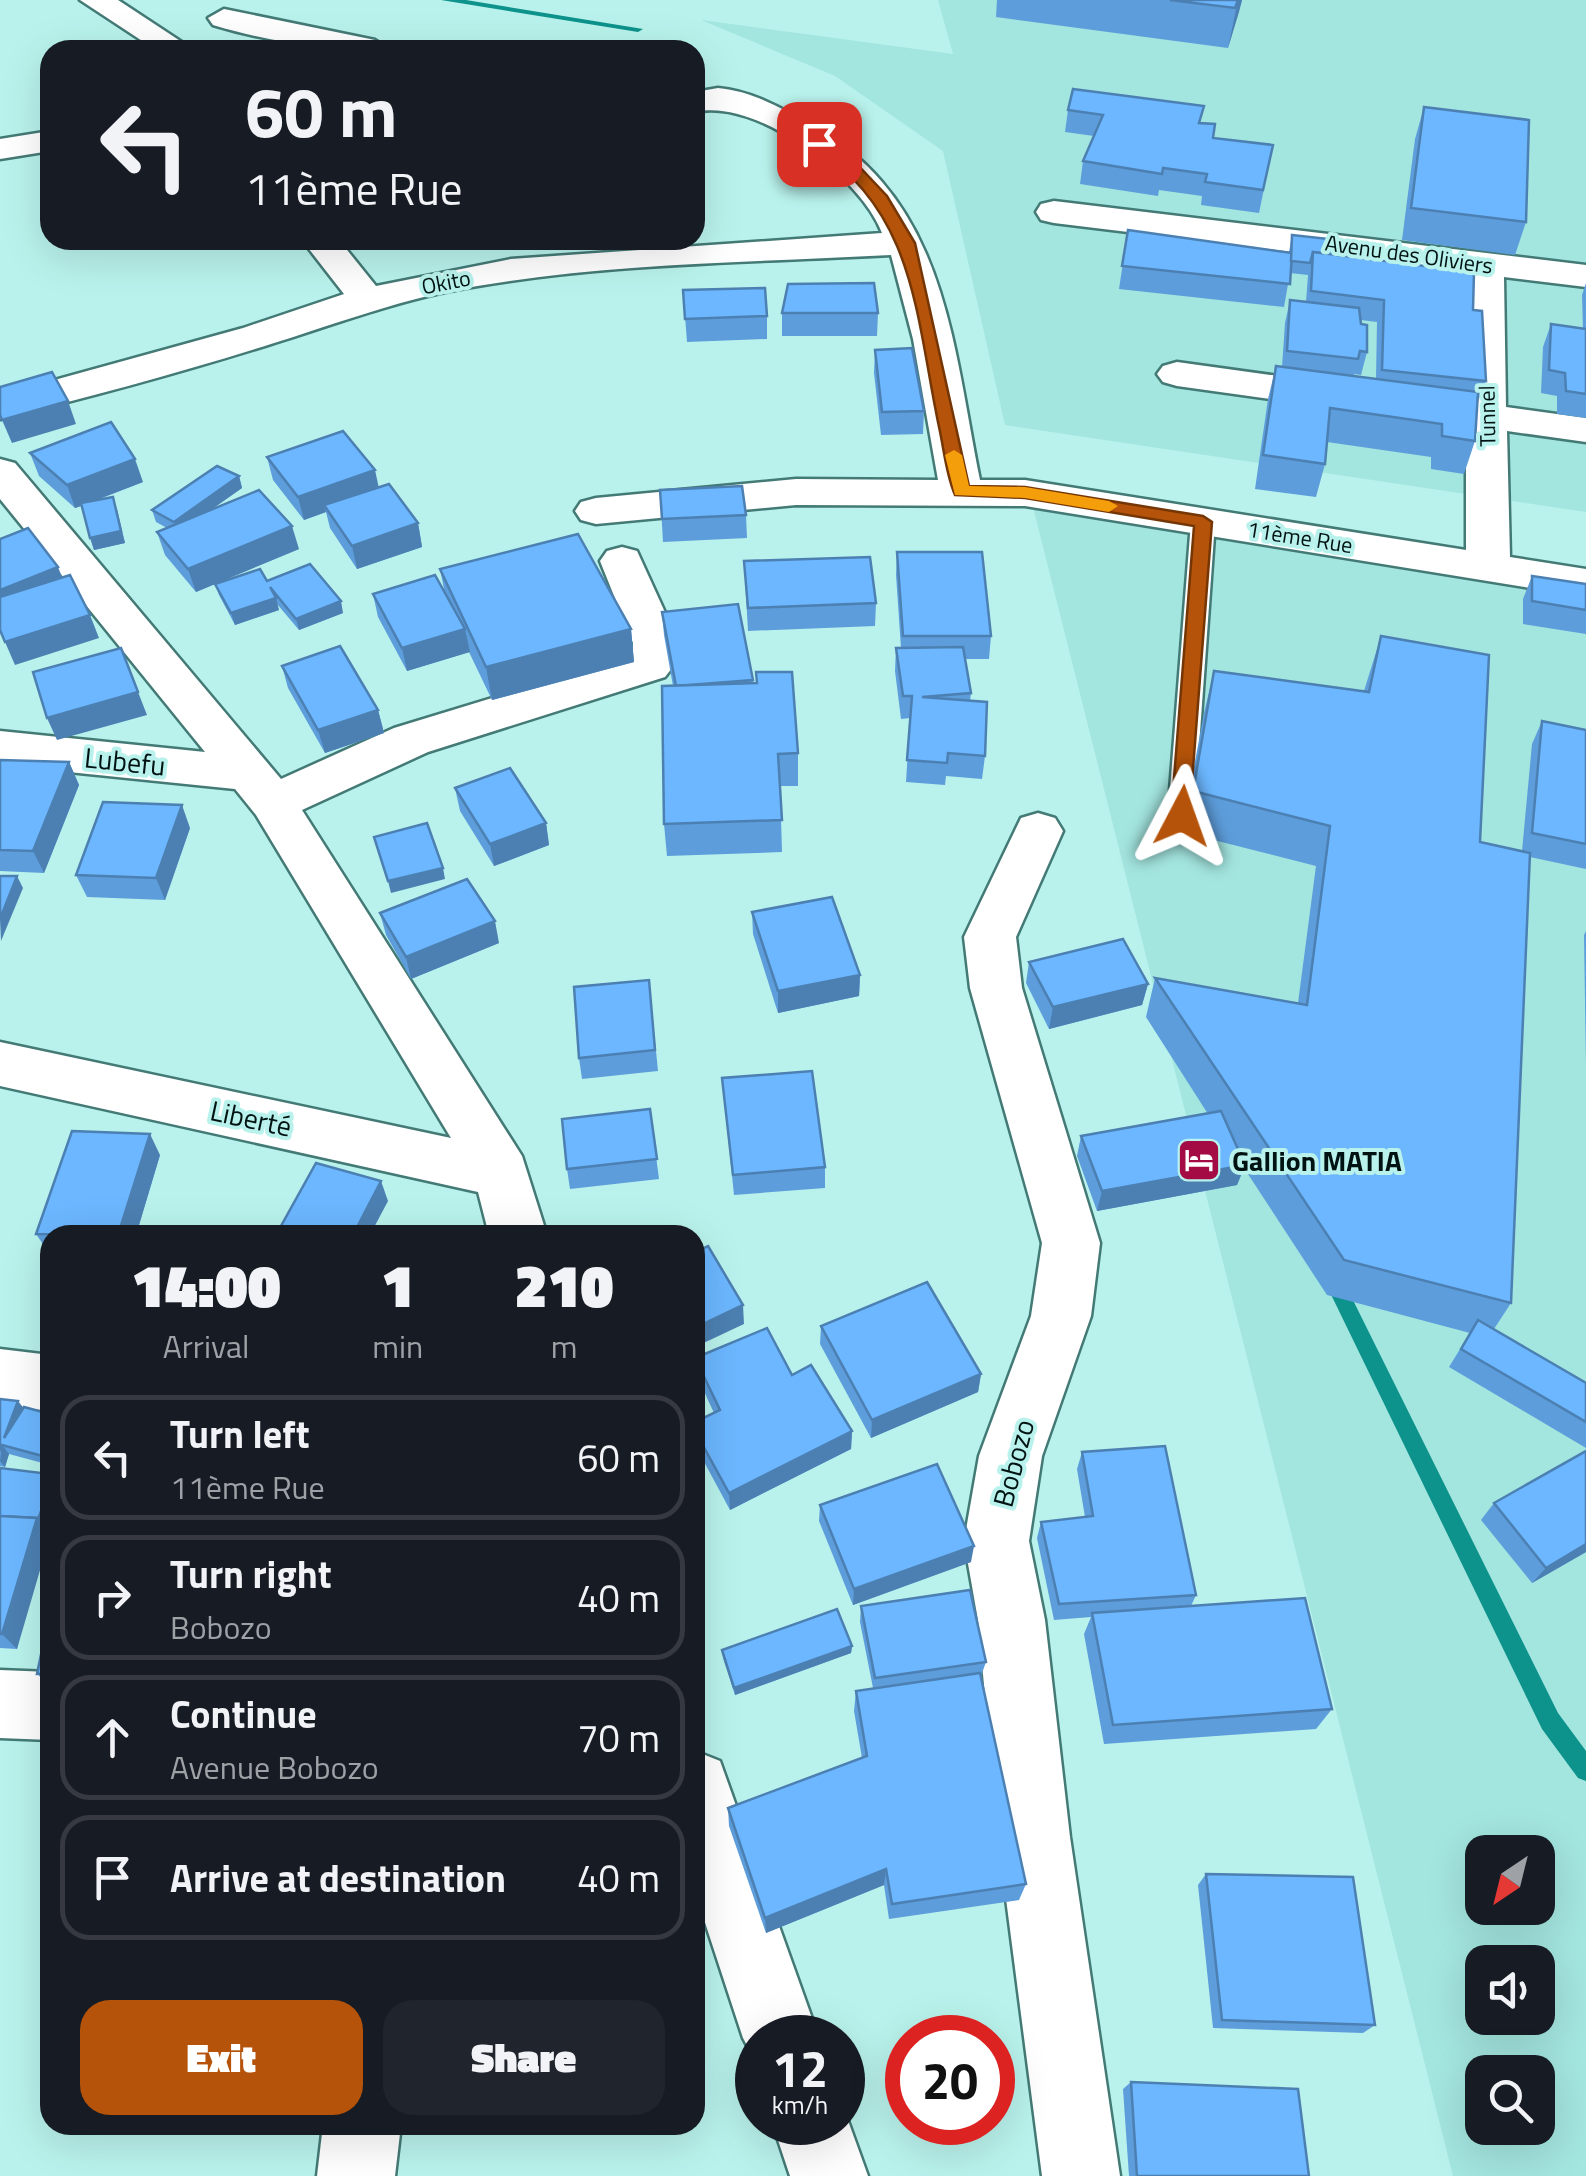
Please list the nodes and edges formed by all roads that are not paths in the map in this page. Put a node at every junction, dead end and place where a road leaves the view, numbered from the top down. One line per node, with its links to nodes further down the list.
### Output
1 (96, 0): 3 (street)
2 (224, 18): 4 (street)
3 (162, 40)
4 (319, 40)
5 (705, 100): 9 (street)
6 (40, 142): 7 (street)
7 (0, 148)
8 (1054, 212): 11 (street, Avenu des Oliviers)
9 (907, 243): 13 (street, Okito); 19 (street)
10 (328, 250): 13 (street)
11 (1485, 265): 12 (street, Avenu des Oliviers); 16 (street, Tunnel)
12 (1586, 276)
13 (367, 298): 15 (street, Okito)
14 (1178, 374): 16 (street)
15 (0, 407)
16 (1486, 417): 17 (street); 23 (street, Tunnel)
17 (1586, 430)
18 (0, 472): 26 (street)
19 (962, 491): 20 (street, 11ème Rue); 21 (street, 11ème Rue)
20 (596, 511)
21 (1203, 522): 23 (street, 11ème Rue); 27 (lane)
22 (622, 561): 26 (street)
23 (1488, 568): 24 (street, 11ème Rue)
24 (1586, 583)
25 (0, 748): 26 (street, Lubefu)
26 (261, 788): 30 (street)
27 (1182, 816)
28 (1038, 831): 42 (street, Bobozo)
29 (0, 1064): 30 (street, Liberté)
30 (502, 1172): 31 (street)
31 (515, 1225)
32 (0, 1377): 33 (street)
33 (40, 1382)
34 (0, 1704): 35 (street)
35 (40, 1706)
36 (705, 1815): 37 (street)
37 (774, 2015)
38 (361, 2135): 40 (street)
39 (819, 2145): 41 (street)
40 (356, 2176)
41 (829, 2176)
42 (1081, 2176)

